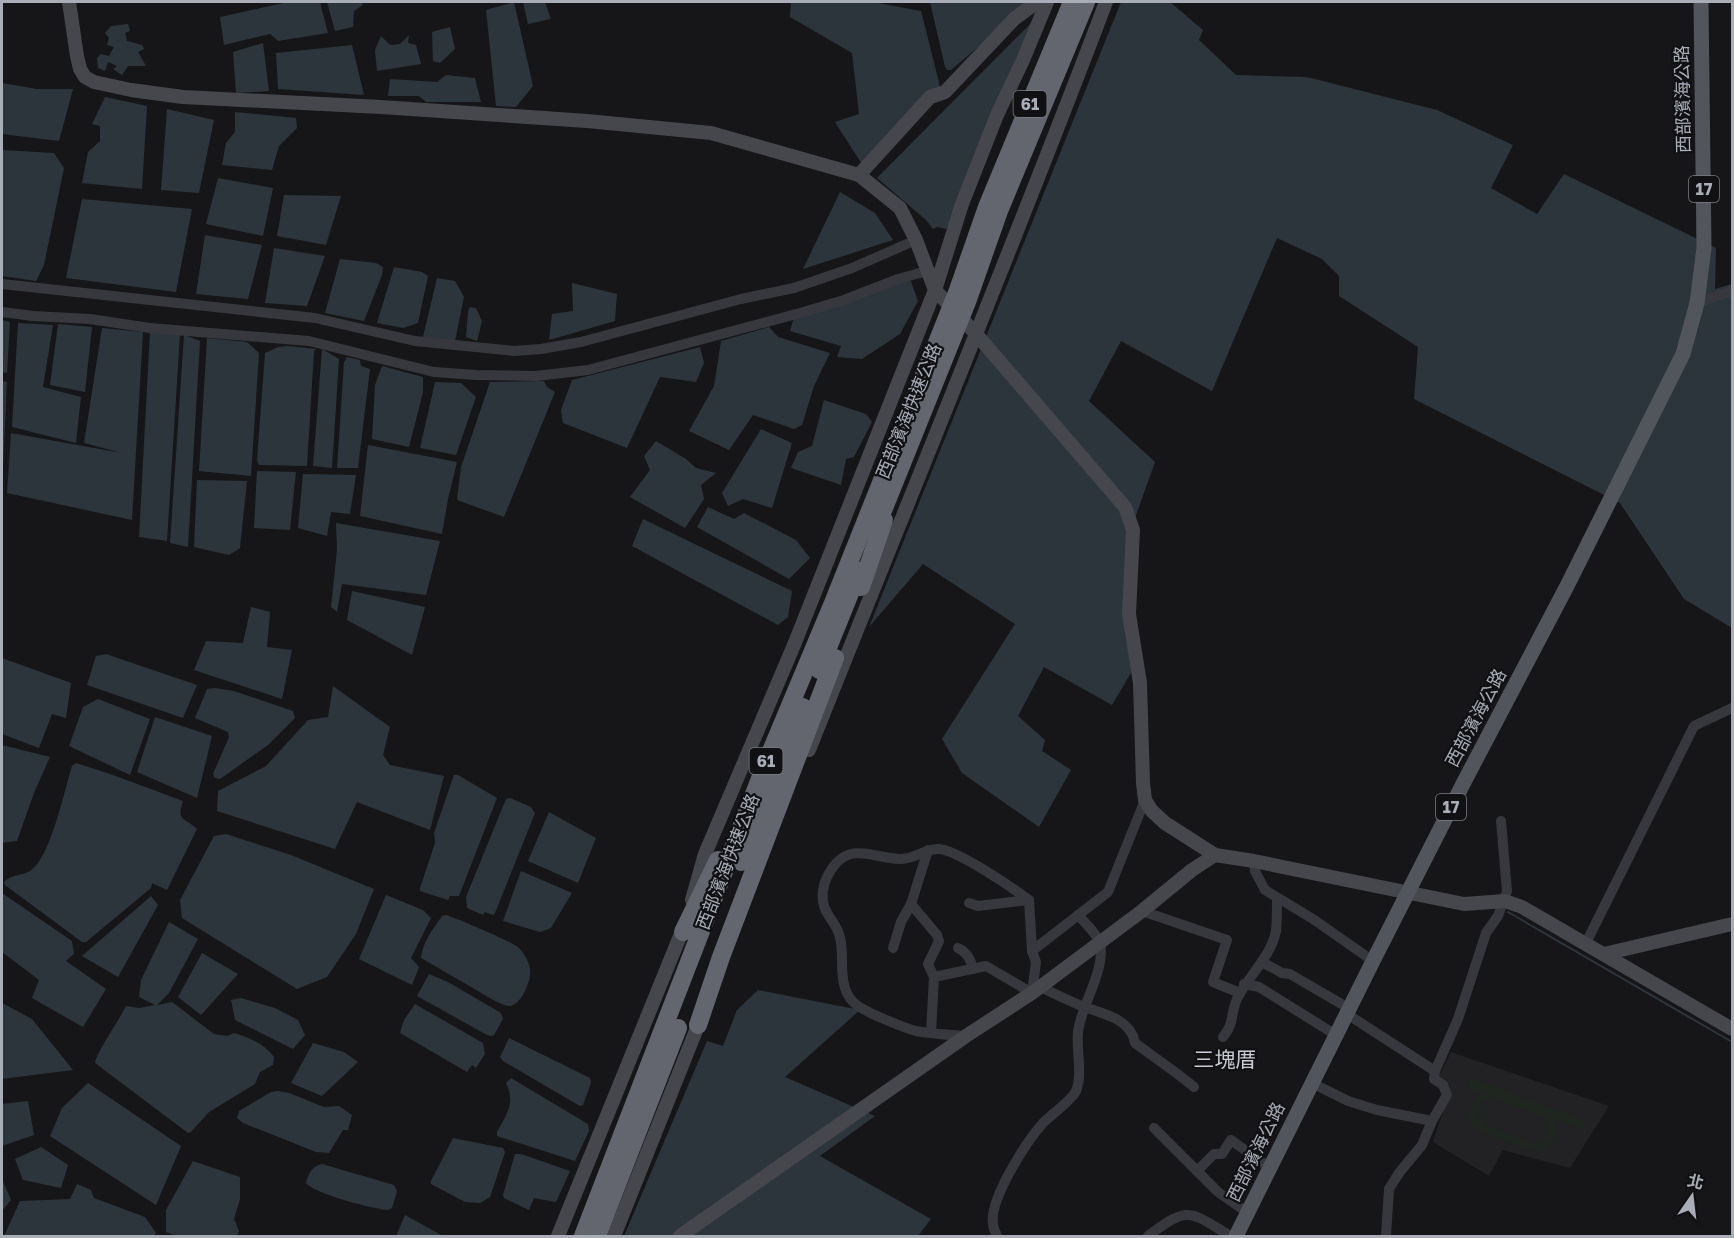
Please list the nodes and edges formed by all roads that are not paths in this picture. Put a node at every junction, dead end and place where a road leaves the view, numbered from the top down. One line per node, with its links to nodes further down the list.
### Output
1 (69, 2): 8 (street)
2 (1037, 2): 8 (street)
3 (1047, 2): 13 (street)
4 (1072, 2): 9 (highway, 61)
5 (1086, 2): 9 (highway, 61)
6 (1701, 2): 15 (main road, 西部濱海公路 / 17)
7 (1104, 5): 17 (street)
8 (859, 175): 10 (street)
9 (995, 205): 18 (highway, 西部濱海快速公路 / 61)
10 (917, 244): 11 (street); 12 (street)
11 (926, 269): 13 (street); 16 (street)
12 (2, 284)
13 (935, 290): 17 (street); 34 (street)
14 (1732, 291): 15 (street)
15 (1697, 303): 25 (main road, 西部濱海公路 / 17)
16 (2, 312)
17 (977, 335): 20 (street); 49 (street)
18 (888, 484): 34 (highway); 49 (highway); 62 (highway, 西部濱海快速公路 / 61)
19 (1732, 708): 36 (street)
20 (1145, 800): 23 (street); 32 (street)
21 (1501, 820): 28 (street)
22 (928, 850): 27 (street); 30 (street); 51 (street)
23 (1215, 855): 24 (street); 31 (street)
24 (1254, 861): 25 (street); 26 (street)
25 (1408, 892): 28 (street); 41 (main road, 西部濱海公路 / 17)
26 (1277, 898): 41 (street); 42 (street)
27 (1029, 900): 29 (street); 39 (street)
28 (1505, 901): 36 (street); 55 (street)
29 (969, 903)
30 (911, 904): 37 (street); 44 (street)
31 (1142, 911): 35 (street); 45 (street)
32 (1078, 915): 35 (street); 39 (street)
33 (1732, 924): 40 (street)
34 (683, 933): 64 (street)
35 (1100, 942): 46 (street); 47 (street)
36 (1586, 943): 40 (street)
37 (893, 948)
38 (958, 948): 43 (street)
39 (1032, 951): 46 (street)
40 (1604, 954): 50 (street)
41 (1373, 961): 48 (main road, 西部濱海公路 / 17)
42 (1262, 962): 45 (street); 48 (street)
43 (973, 969): 44 (street); 46 (street)
44 (934, 977): 51 (street)
45 (1242, 988): 52 (street); 54 (street)
46 (1036, 990): 47 (street); 53 (street)
47 (1084, 1007): 57 (street); 69 (street)
48 (1348, 1011): 52 (main road, 西部濱海公路 / 17); 55 (street)
49 (698, 1025): 67 (street)
50 (1732, 1029)
51 (931, 1033): 53 (street)
52 (1336, 1035): 56 (main road, 西部濱海公路 / 17)
53 (966, 1036): 68 (street)
54 (1223, 1037)
55 (1434, 1071): 58 (street)
56 (1312, 1083): 58 (street); 60 (main road, 西部濱海公路 / 17)
57 (1194, 1087)
58 (1432, 1121): 73 (street)
59 (1154, 1128): 61 (street)
60 (1270, 1168): 61 (street); 63 (main road, 西部濱海公路 / 17)
61 (1197, 1171): 63 (street)
62 (601, 1209): 65 (highway, 61); 66 (highway, 61)
63 (1248, 1213): 72 (main road, 西部濱海公路 / 17)
64 (558, 1236)
65 (583, 1236)
66 (597, 1236)
67 (614, 1236)
68 (680, 1236)
69 (997, 1236)
70 (1148, 1236): 71 (street)
71 (1231, 1236)
72 (1236, 1236)
73 (1386, 1236)

